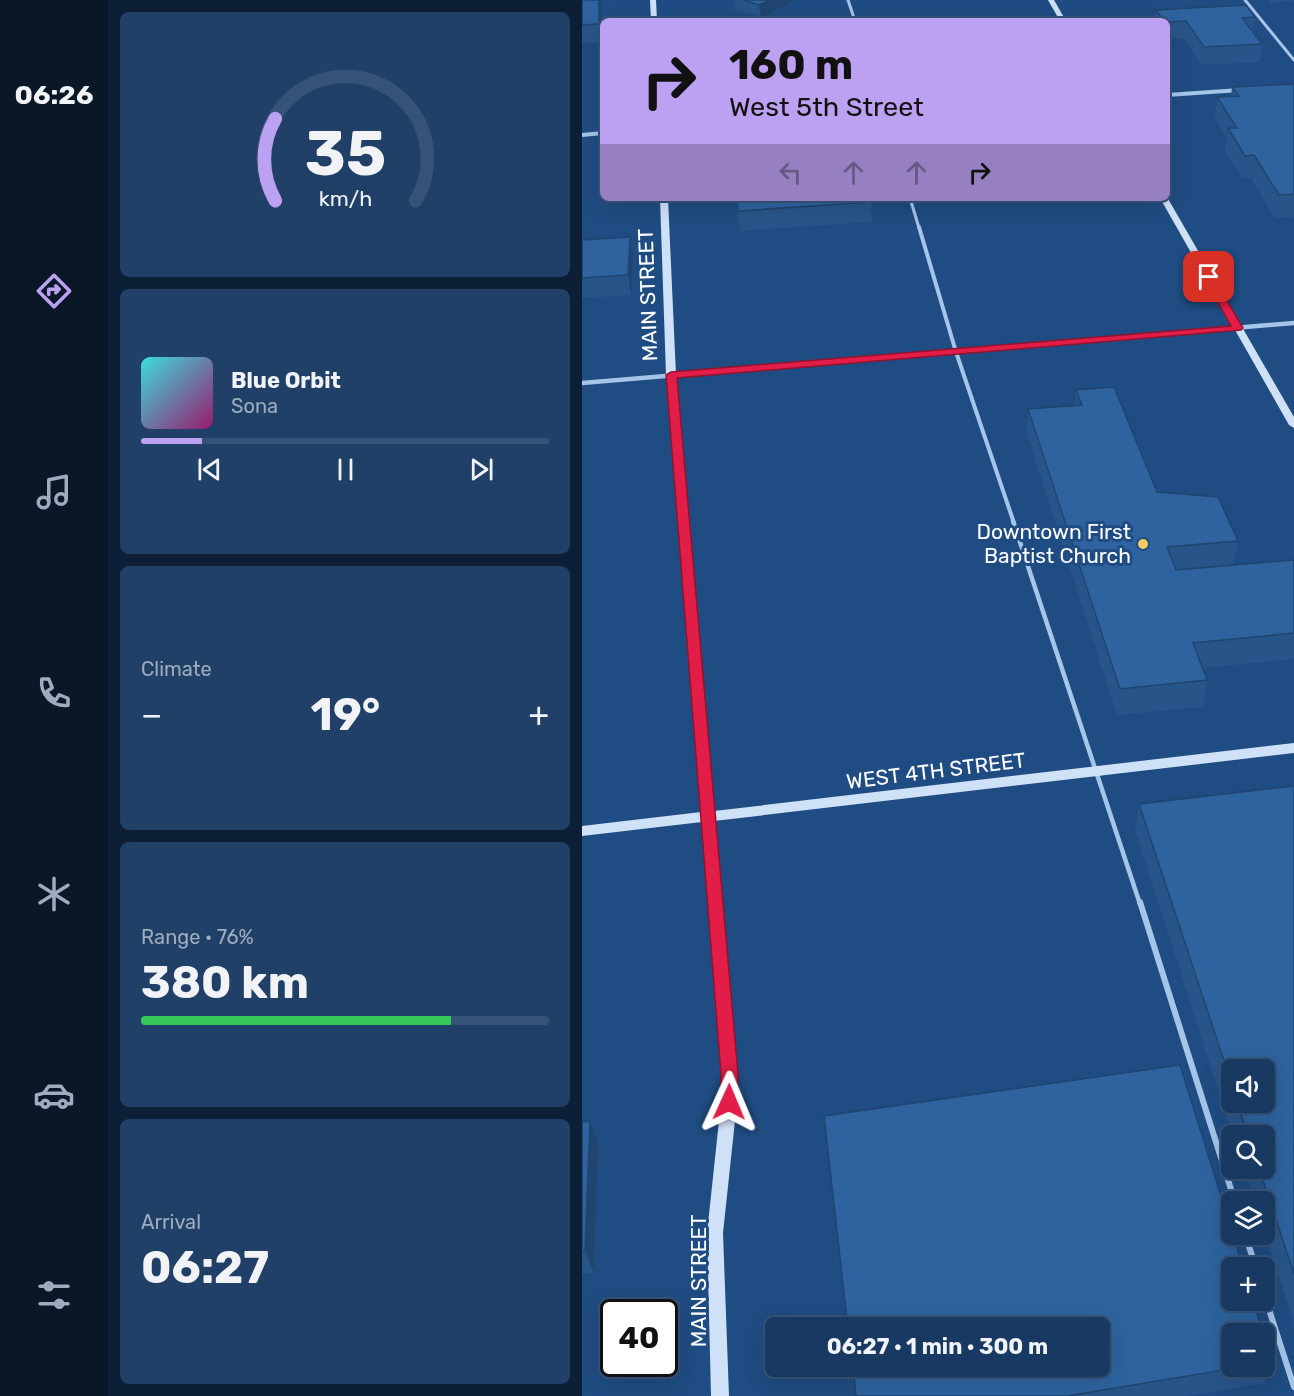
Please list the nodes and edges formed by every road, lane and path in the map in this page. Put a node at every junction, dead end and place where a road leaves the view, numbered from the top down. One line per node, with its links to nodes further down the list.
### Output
1 (653, 0): 5 (street)
2 (848, 0): 6 (lane)
3 (1051, 0): 7 (street)
4 (1245, 0): 8 (lane)
5 (654, 18)
6 (854, 18)
7 (1061, 18)
8 (1294, 60)
9 (1248, 89): 10 (street)
10 (1170, 95)
11 (600, 133): 12 (street)
12 (582, 135)
13 (664, 201): 19 (street, MAIN STREET)
14 (911, 201): 18 (lane)
15 (1166, 201): 17 (street)
16 (1294, 323): 17 (street)
17 (1238, 328): 18 (street); 21 (street)
18 (956, 352): 19 (street); 23 (lane)
19 (671, 375): 20 (street); 24 (street, MAIN STREET)
20 (582, 383)
21 (1294, 425)
22 (1294, 748): 23 (street, WEST 4TH STREET)
23 (1098, 771): 24 (street, WEST 4TH STREET); 26 (lane)
24 (707, 817): 25 (street, WEST 4TH STREET); 29 (street, MAIN STREET)
25 (582, 831)
26 (1232, 1191)
27 (1269, 1311): 28 (lane)
28 (1294, 1388)
29 (720, 1396)

